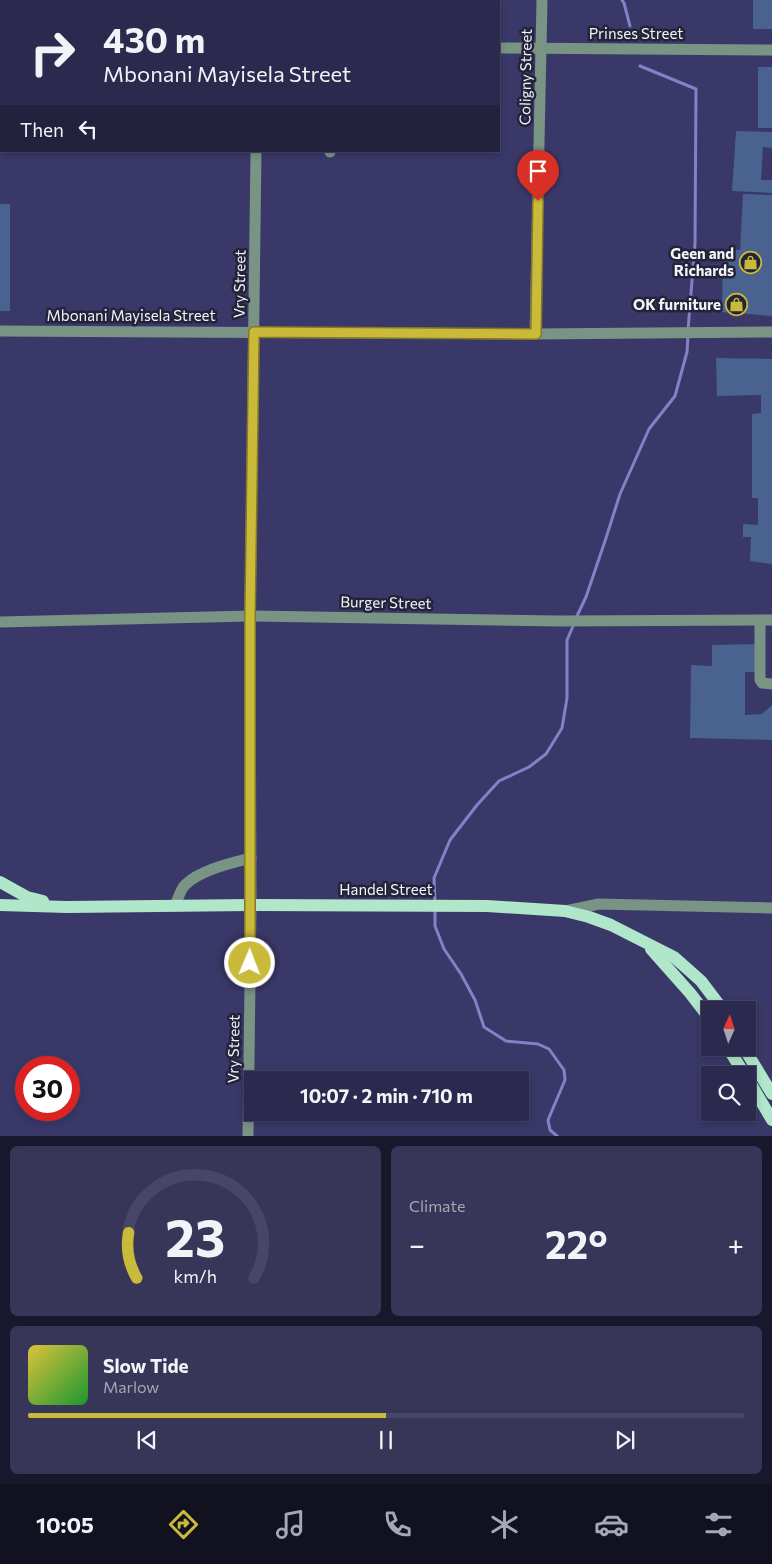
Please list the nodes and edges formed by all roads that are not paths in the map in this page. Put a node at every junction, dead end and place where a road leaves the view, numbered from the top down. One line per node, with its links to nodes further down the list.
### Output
1 (542, 0): 3 (street, Coligny Street)
2 (500, 48): 3 (street, Prinses Street)
3 (542, 48): 4 (street, Prinses Street); 9 (street, Coligny Street)
4 (772, 50)
5 (256, 152): 7 (street, Vry Street)
6 (0, 331): 7 (street, Mbonani Mayisela Street)
7 (254, 332): 9 (street, Mbonani Mayisela Street); 10 (street, Vry Street)
8 (772, 332): 9 (street, Mbonani Mayisela Street)
9 (536, 334)
10 (250, 616): 11 (street, Burger Street); 13 (street, Burger Street); 15 (street, Vry Street)
11 (760, 620): 12 (street, Burger Street); 14 (street)
12 (772, 620)
13 (0, 622)
14 (772, 684)
15 (251, 858): 18 (street, Vry Street); 19 (street)
16 (0, 882): 20 (main road)
17 (0, 905): 20 (main road, Handel Street)
18 (251, 905): 19 (main road, Handel Street); 22 (main road, Handel Street); 30 (street, Vry Street)
19 (175, 906): 20 (main road, Handel Street)
20 (67, 907)
21 (772, 908): 22 (street, Handel Street)
22 (565, 911): 23 (main road)
23 (645, 941): 24 (main road); 25 (main road)
24 (716, 1001)
25 (701, 1007)
26 (749, 1056): 28 (main road)
27 (756, 1093): 29 (main road)
28 (772, 1094)
29 (772, 1120)
30 (248, 1136)

